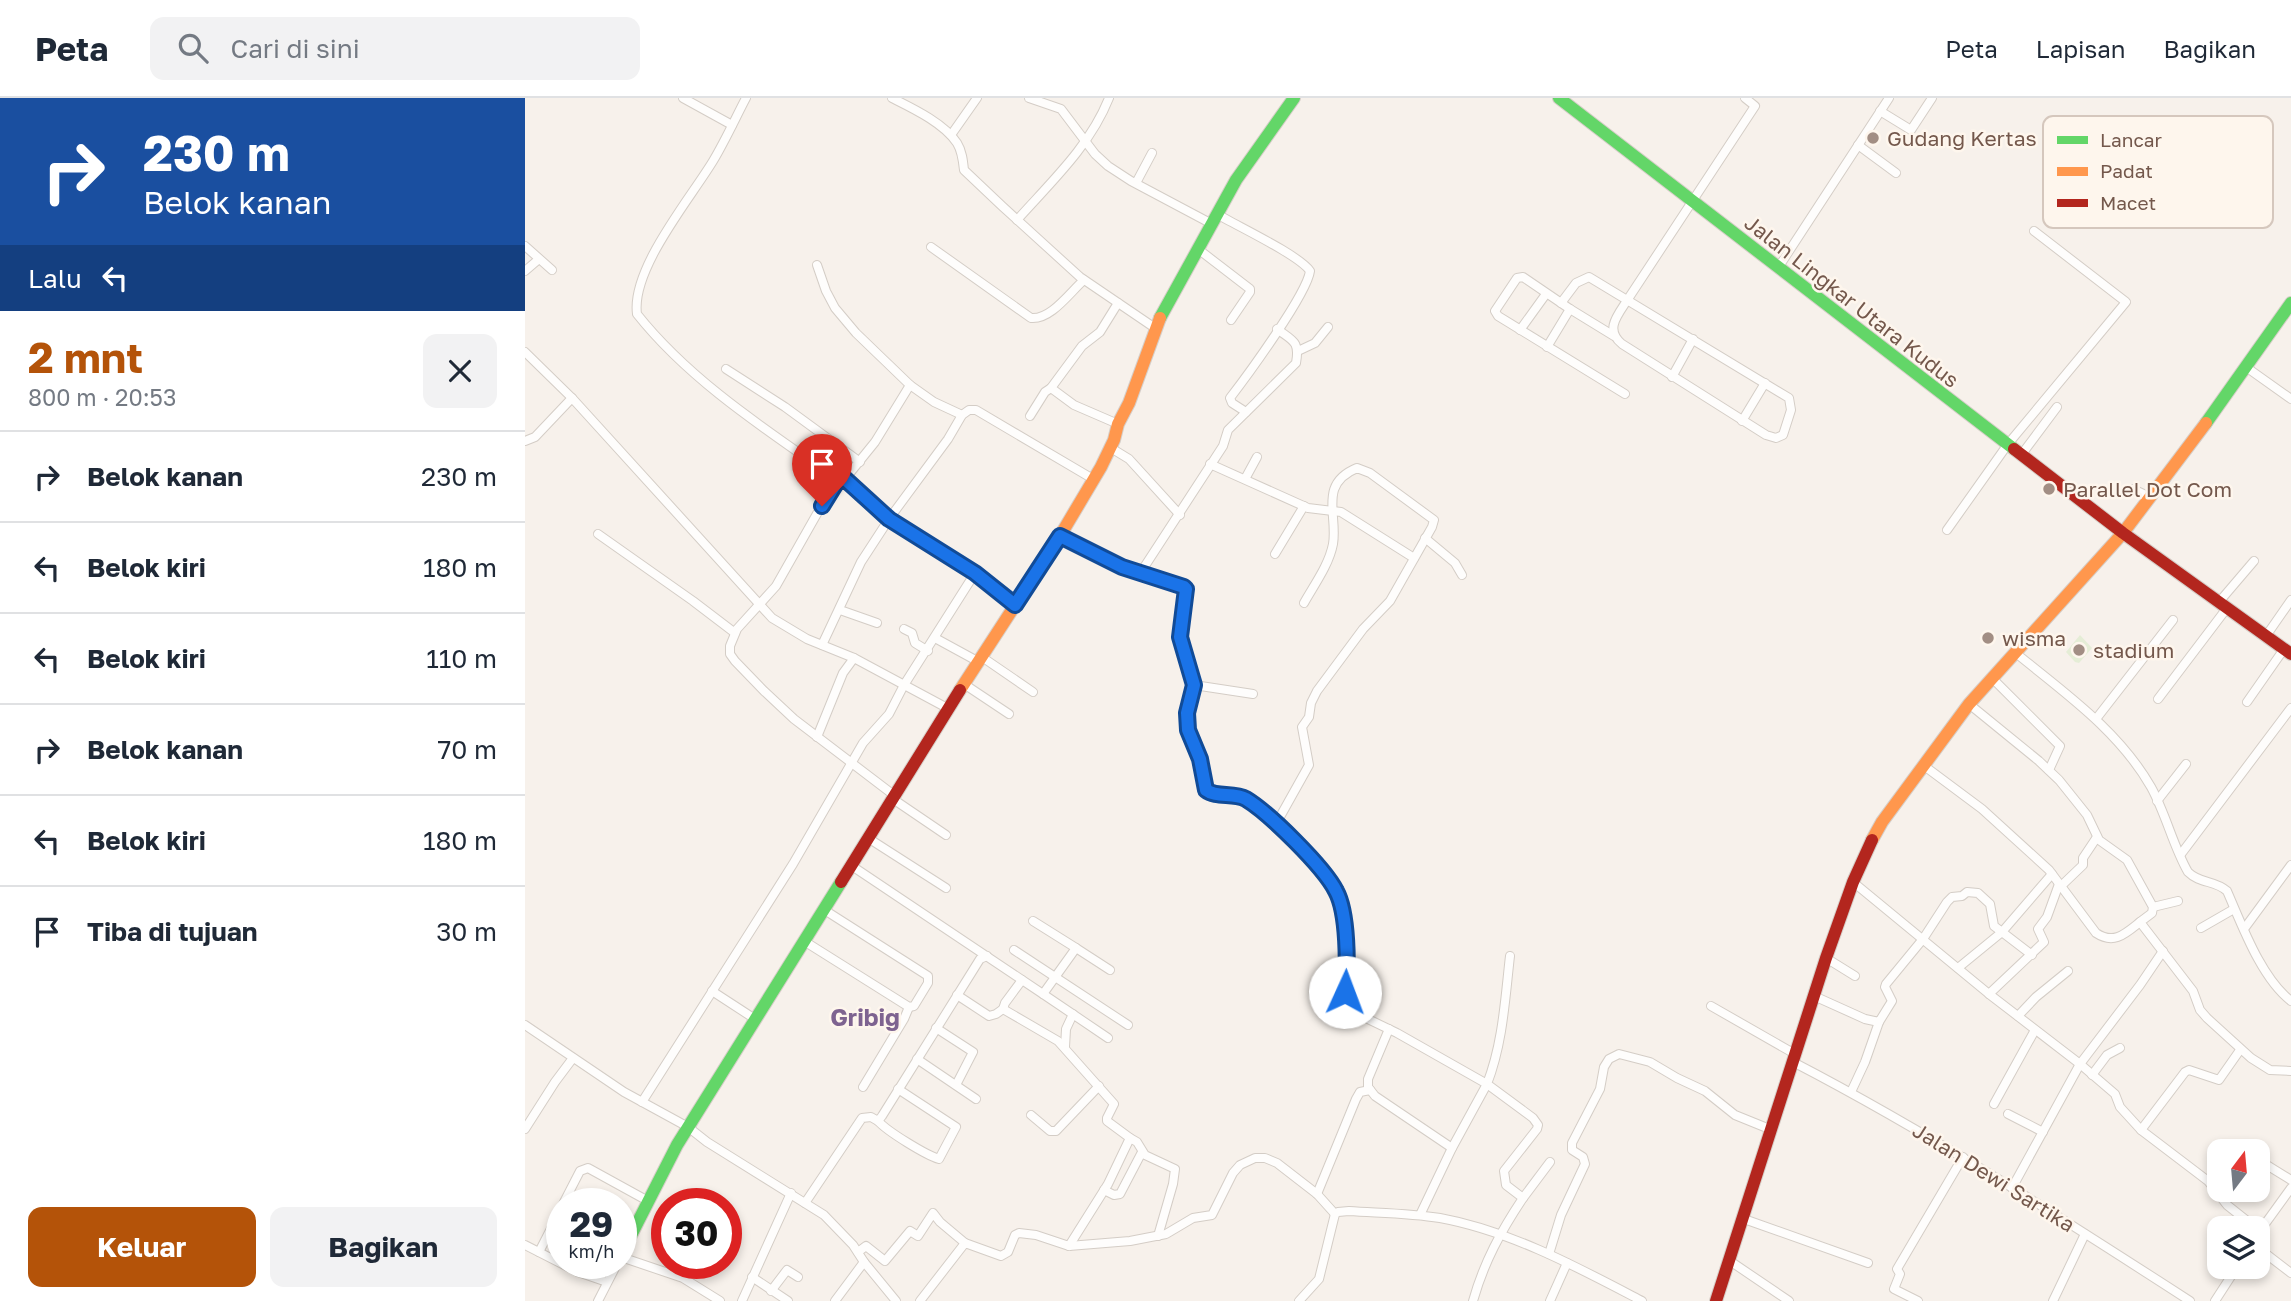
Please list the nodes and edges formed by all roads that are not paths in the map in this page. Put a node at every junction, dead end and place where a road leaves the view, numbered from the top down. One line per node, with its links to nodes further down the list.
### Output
1 (683, 98): 14 (street)
2 (745, 98): 14 (street)
3 (892, 98): 15 (street)
4 (977, 98): 15 (street)
5 (1029, 98): 16 (street)
6 (1109, 98): 16 (street)
7 (1294, 98): 22 (main road)
8 (1559, 98): 21 (main road, Jalan Lingkar Utara Kudus)
9 (1745, 98): 12 (street)
10 (1889, 98): 13 (street)
11 (1932, 98): 13 (street)
12 (1758, 102): 21 (street)
13 (1880, 111): 17 (street)
14 (731, 125): 72 (street)
15 (951, 135): 23 (street)
16 (1086, 142): 20 (street); 23 (street)
17 (1858, 145): 19 (street); 30 (street)
18 (1152, 153): 20 (street)
19 (1896, 173)
20 (1136, 183): 22 (street)
21 (1692, 201): 30 (main road, Jalan Lingkar Utara Kudus); 35 (street)
22 (1215, 219): 27 (main road); 43 (street)
23 (1017, 220): 33 (street)
24 (2034, 231): 66 (street)
25 (525, 246): 28 (street)
26 (931, 247): 33 (street)
27 (1198, 249): 40 (street); 42 (main road)
28 (539, 259): 31 (street); 32 (street)
29 (817, 265): 54 (street)
30 (1777, 268): 66 (main road, Jalan Lingkar Utara Kudus)
31 (552, 270)
32 (525, 271)
33 (1084, 279): 36 (street)
34 (1546, 294): 37 (street); 44 (street); 44 (street)
35 (1627, 299): 37 (street); 45 (street); 46 (street)
36 (1118, 303): 42 (street); 55 (street)
37 (1561, 303): 39 (street)
38 (2291, 303): 50 (main road)
39 (1570, 309): 45 (street); 48 (street)
40 (1231, 320)
41 (1328, 327): 47 (street)
42 (1155, 328): 64 (main road)
43 (1277, 330): 47 (street); 60 (street)
44 (1520, 330): 48 (street)
45 (1614, 335): 52 (street)
46 (1693, 339): 52 (street); 53 (street)
47 (1296, 345): 60 (street)
48 (1547, 347): 56 (street)
49 (525, 352): 57 (street)
50 (2246, 367): 58 (street); 76 (main road)
51 (726, 369): 70 (street)
52 (1672, 377): 63 (street)
53 (1765, 383): 63 (street); 63 (street)
54 (910, 385): 61 (street); 70 (street)
55 (1051, 388): 62 (street); 64 (street)
56 (1625, 394)
57 (572, 398): 65 (street); 94 (street)
58 (2291, 399)
59 (2057, 407): 68 (street)
60 (1246, 412): 71 (street)
61 (962, 415): 73 (street); 80 (street)
62 (1030, 416)
63 (1742, 421)
64 (1118, 424): 67 (main road)
65 (525, 441)
66 (2008, 444): 68 (main road, Jalan Lingkar Utara Kudus); 81 (street)
67 (1111, 448): 73 (main road); 79 (street)
68 (2022, 454): 82 (main road, Jalan Lingkar Utara Kudus)
69 (1257, 457): 74 (street)
70 (860, 462): 72 (street)
71 (1210, 464): 74 (street); 79 (street)
72 (841, 479): 80 (street); 94 (street)
73 (1093, 479): 84 (main road)
74 (1245, 479): 77 (street)
75 (2133, 489): 76 (street)
76 (2150, 497): 82 (main road)
77 (1304, 506): 78 (street); 86 (street)
78 (1331, 510): 85 (street); 87 (street); 93 (street)
79 (1180, 515): 89 (street)
80 (889, 519): 90 (street); 97 (street)
81 (1947, 530)
82 (2123, 533): 96 (main road, Jalan Lingkar Utara Kudus); 107 (main road)
83 (598, 534): 101 (street)
84 (1060, 536): 89 (street); 95 (main road)
85 (1425, 538): 87 (street); 91 (street)
86 (1275, 554)
87 (1414, 558): 130 (street)
88 (2254, 561): 96 (street)
89 (1141, 572): 113 (street)
90 (975, 573): 95 (street); 103 (street)
91 (1462, 575)
92 (2291, 600): 102 (street)
93 (1304, 603)
94 (759, 604): 101 (street); 104 (street)
95 (1015, 605): 109 (main road)
96 (2223, 605): 102 (main road, Jalan Lingkar Utara Kudus); 116 (street)
97 (840, 610): 99 (street); 104 (street)
98 (2173, 620): 122 (street)
99 (877, 623)
100 (905, 629): 105 (street)
101 (735, 634): 123 (street)
102 (2266, 636): 106 (main road, Jalan Lingkar Utara Kudus)
103 (936, 638): 105 (street); 109 (street)
104 (822, 645): 108 (street)
105 (927, 651): 112 (street)
106 (2287, 651): 117 (street)
107 (2017, 654): 110 (main road); 122 (street)
108 (854, 658): 112 (street); 123 (street)
109 (980, 659): 111 (main road); 114 (street)
110 (1993, 679): 118 (main road); 127 (street)
111 (964, 684): 120 (main road); 121 (street)
112 (904, 685): 120 (street); 124 (street)
113 (1194, 685): 115 (street); 130 (street)
114 (1033, 692)
115 (1252, 694)
116 (2158, 699)
117 (2247, 702)
118 (1969, 704): 126 (main road); 127 (street)
119 (2291, 708): 134 (street)
120 (949, 709): 128 (main road)
121 (1009, 714)
122 (2096, 719): 129 (street)
123 (817, 737): 124 (street)
124 (851, 764): 128 (street); 165 (street)
125 (2186, 764): 129 (street)
126 (1923, 765): 137 (street); 138 (main road)
127 (2049, 770): 132 (street)
128 (894, 797): 131 (street); 133 (main road)
129 (2157, 801): 134 (street)
130 (1276, 824): 181 (street)
131 (946, 835)
132 (2097, 837): 139 (street); 142 (street)
133 (868, 838): 136 (main road); 140 (street)
134 (2181, 854): 144 (street)
135 (2291, 865): 148 (street)
136 (852, 866): 143 (main road); 156 (street)
137 (2052, 874): 139 (street); 149 (street)
138 (1853, 882): 150 (street); 158 (main road)
139 (2060, 885): 146 (street); 155 (street)
140 (946, 888)
141 (2178, 901): 142 (street)
142 (2153, 907): 146 (street)
143 (823, 909): 151 (main road); 172 (street)
144 (2234, 909): 147 (street); 148 (street)
145 (1033, 921): 152 (street)
146 (2140, 922): 154 (street)
147 (2201, 928)
148 (2245, 929): 170 (street)
149 (2002, 932): 150 (street); 155 (street); 159 (street)
150 (1923, 939): 159 (street); 177 (street)
151 (804, 940): 172 (street); 176 (main road)
152 (1076, 948): 160 (street); 163 (street)
153 (1014, 950): 163 (street)
154 (2163, 951): 186 (street); 190 (street)
155 (2032, 955): 168 (street)
156 (987, 956): 164 (street); 167 (street)
157 (1510, 956): 194 (street)
158 (1826, 958): 162 (street); 169 (main road)
159 (1958, 968): 168 (street)
160 (1110, 970)
161 (2068, 971): 175 (street)
162 (1855, 976)
163 (1055, 977): 166 (street); 179 (street)
164 (1022, 980): 166 (street); 173 (street)
165 (712, 991): 176 (street); 201 (street)
166 (1044, 994): 174 (street)
167 (957, 995): 173 (street); 180 (street)
168 (1989, 995): 175 (street)
169 (1814, 996): 177 (street); 188 (main road)
170 (2291, 1002)
171 (1711, 1006): 188 (street, Jalan Dewi Sartika)
172 (909, 1007): 196 (street)
173 (1003, 1009): 184 (street)
174 (1073, 1014): 183 (street); 184 (street)
175 (2018, 1016): 182 (street)
176 (755, 1020): 206 (main road)
177 (1879, 1023): 199 (street)
178 (525, 1025): 187 (street)
179 (1128, 1025)
180 (936, 1028): 189 (street); 193 (street)
181 (1389, 1030): 194 (street); 198 (street)
182 (2035, 1030): 190 (street); 202 (street)
183 (1108, 1038)
184 (1065, 1047): 195 (street)
185 (2120, 1048): 192 (street)
186 (2240, 1050): 191 (street); 209 (street)
187 (573, 1058): 201 (street); 207 (street)
188 (1794, 1058): 199 (street, Jalan Dewi Sartika); 208 (main road)
189 (917, 1059): 193 (street); 197 (street)
190 (2080, 1065): 192 (street); 210 (street)
191 (2291, 1071)
192 (2092, 1075): 209 (street)
193 (956, 1084): 200 (street)
194 (1487, 1084): 212 (street); 226 (street)
195 (1099, 1086): 204 (street); 211 (street)
196 (863, 1087)
197 (898, 1089): 205 (street); 205 (street)
198 (1370, 1090): 212 (street); 224 (street)
199 (1851, 1092): 214 (street, Jalan Dewi Sartika)
200 (976, 1098)
201 (642, 1102): 206 (street)
202 (1994, 1104)
203 (2008, 1114): 210 (street)
204 (1031, 1115)
205 (878, 1121): 228 (street)
206 (688, 1127): 223 (street); 227 (main road)
207 (525, 1129)
208 (1772, 1130): 233 (main road); 244 (street)
209 (2141, 1130): 231 (street)
210 (2043, 1132): 220 (street)
211 (1130, 1138): 213 (street); 222 (street)
212 (1452, 1148): 230 (street)
213 (1142, 1152): 222 (street); 238 (street)
214 (1963, 1157): 220 (street, Jalan Dewi Sartika); 258 (street)
215 (1550, 1162): 226 (street)
216 (2270, 1167): 217 (street)
217 (2291, 1180)
218 (571, 1188): 219 (street)
219 (624, 1188)
220 (2012, 1188): 235 (street, Jalan Dewi Sartika)
221 (2291, 1188): 232 (street)
222 (1104, 1190): 241 (street)
223 (791, 1193): 228 (street); 252 (street)
224 (1317, 1194): 229 (street); 238 (street)
225 (637, 1195): 227 (street)
226 (1523, 1198): 236 (street)
227 (647, 1201): 234 (main road)
228 (805, 1203): 243 (street)
229 (1335, 1214): 230 (street); 266 (street)
230 (1419, 1215): 236 (street)
231 (2240, 1216)
232 (2270, 1216)
233 (1744, 1219): 246 (main road); 250 (street)
234 (637, 1222)
235 (2085, 1234): 274 (street); 275 (street, Jalan Dewi Sartika)
236 (1499, 1235): 244 (street); 267 (street)
237 (546, 1236): 242 (street)
238 (1158, 1236): 241 (street)
239 (965, 1242): 241 (street); 243 (street); 265 (street)
240 (525, 1245): 242 (street)
241 (1069, 1245)
242 (538, 1252): 256 (street)
243 (858, 1252): 248 (street)
244 (1549, 1254): 249 (street)
245 (2270, 1257): 251 (street)
246 (1730, 1261): 270 (main road); 271 (street)
247 (637, 1262): 260 (street)
248 (864, 1262): 263 (street); 264 (street)
249 (1567, 1263): 268 (street); 269 (street)
250 (1868, 1263)
251 (2291, 1273)
252 (753, 1277): 257 (street); 261 (street)
253 (798, 1277): 257 (street)
254 (609, 1279): 256 (street)
255 (2229, 1279): 276 (street)
256 (607, 1282): 259 (street)
257 (771, 1291): 262 (street)
258 (1896, 1291): 272 (street); 273 (street)
259 (598, 1301)
260 (720, 1301)
261 (742, 1301)
262 (788, 1301)
263 (835, 1301)
264 (896, 1301)
265 (920, 1301)
266 (1299, 1301)
267 (1473, 1301)
268 (1550, 1301)
269 (1642, 1301)
270 (1716, 1301)
271 (1789, 1301)
272 (1891, 1301)
273 (1918, 1301)
274 (2053, 1301)
275 (2190, 1301)
276 (2215, 1301)

